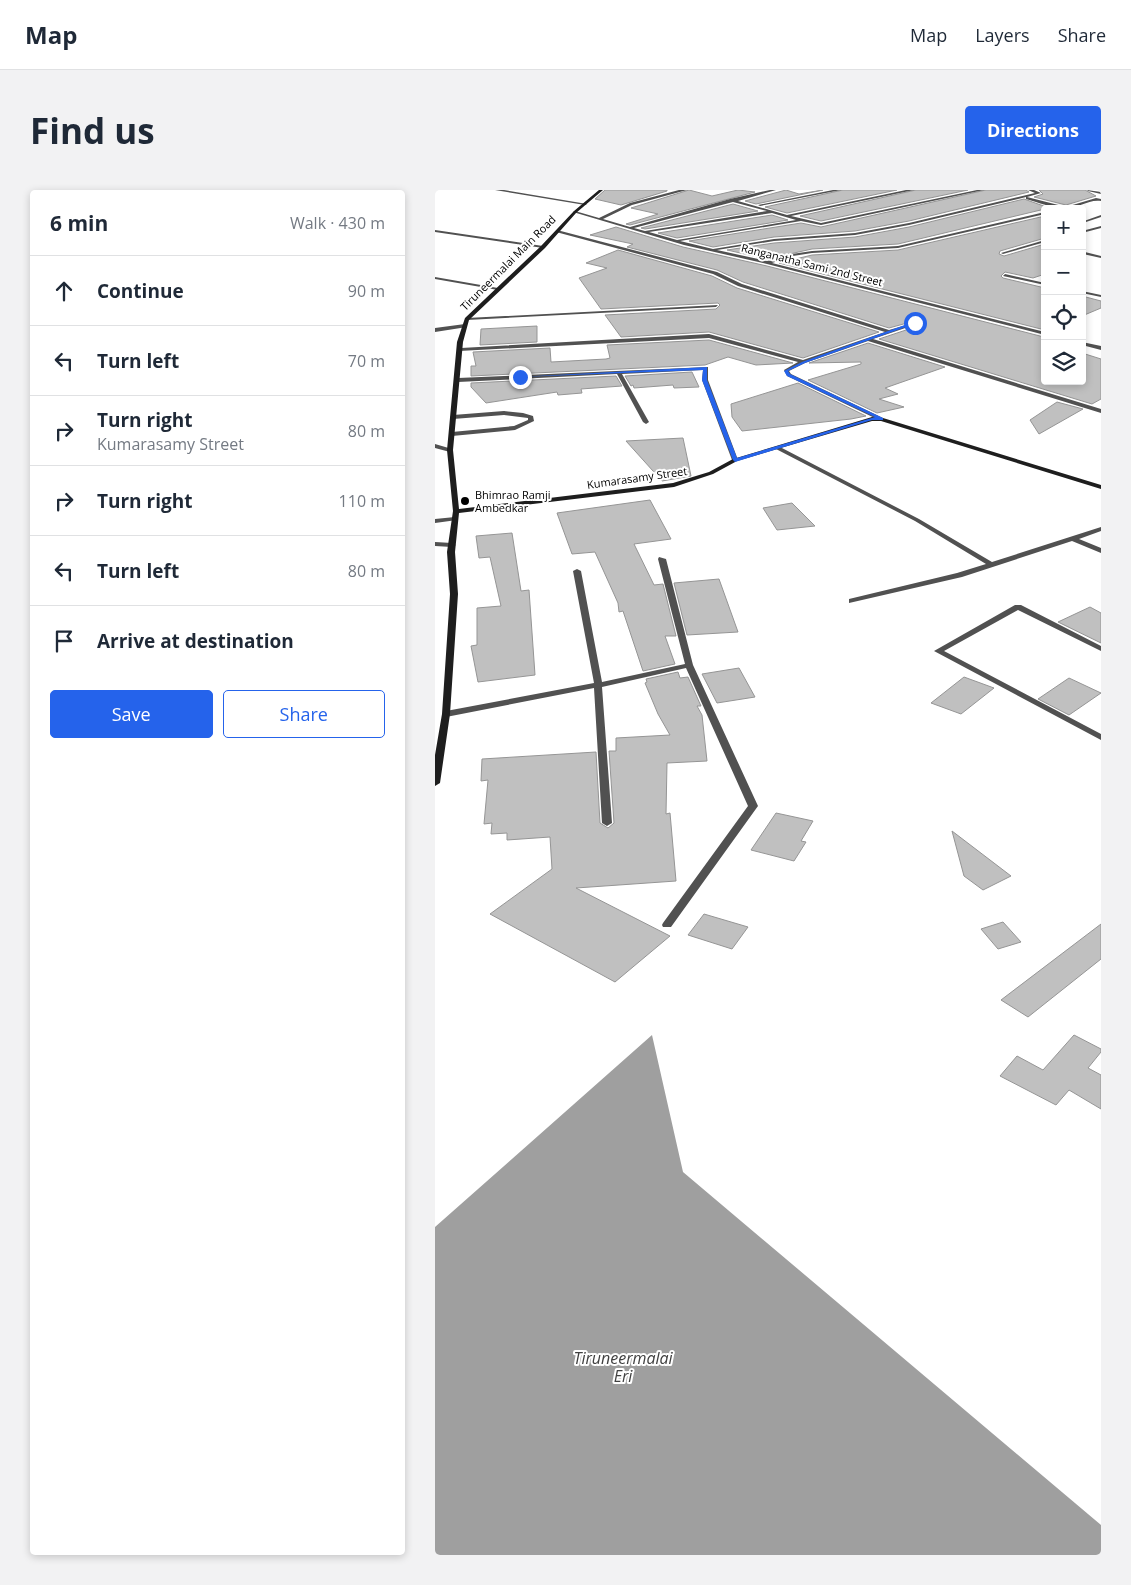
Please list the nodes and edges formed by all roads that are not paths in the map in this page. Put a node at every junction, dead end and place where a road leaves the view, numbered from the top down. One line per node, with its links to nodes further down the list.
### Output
1 (497, 190): 14 (street)
2 (601, 190): 14 (main road, Tiruneermalai Main Road)
3 (685, 190): 23 (street)
4 (774, 190): 12 (street)
5 (839, 190): 17 (street)
6 (912, 190): 20 (street)
7 (982, 190): 24 (street)
8 (1030, 190): 11 (street)
9 (1089, 190): 10 (street)
10 (1101, 192)
11 (1024, 197): 15 (street); 34 (street)
12 (731, 200): 17 (street); 26 (street)
13 (1101, 200): 16 (street)
14 (585, 204): 19 (main road, Tiruneermalai Main Road)
15 (1053, 205)
16 (1075, 205)
17 (757, 206): 18 (street)
18 (774, 211): 20 (street); 29 (street)
19 (575, 212): 23 (street, Ranganatha Sami 2nd Street); 28 (main road, Tiruneermalai Main Road)
20 (788, 215): 24 (street)
21 (1041, 215): 38 (street)
22 (1101, 216): 25 (street)
23 (601, 218): 26 (street, Ranganatha Sami 2nd Street)
24 (802, 220): 31 (street)
25 (1101, 226): 30 (street)
26 (631, 227): 29 (street, Ranganatha Sami 2nd Street)
27 (435, 231): 33 (street)
28 (557, 231): 33 (main road, Tiruneermalai Main Road); 50 (street)
29 (646, 231): 31 (street, Ranganatha Sami 2nd Street)
30 (1086, 231)
31 (676, 241): 34 (street, Ranganatha Sami 2nd Street)
32 (1041, 242): 35 (street)
33 (543, 247): 42 (main road, Tiruneermalai Main Road)
34 (709, 250): 38 (street, Ranganatha Sami 2nd Street)
35 (1003, 252)
36 (1086, 253): 37 (street)
37 (1101, 257)
38 (768, 263): 51 (street, Ranganatha Sami 2nd Street)
39 (1005, 275): 41 (street)
40 (435, 278): 42 (street)
41 (1041, 283)
42 (498, 289): 46 (main road, Tiruneermalai Main Road)
43 (1086, 293): 44 (street)
44 (1101, 296)
45 (716, 306): 46 (street)
46 (467, 318): 48 (main road, Tiruneermalai Main Road)
47 (915, 323): 50 (street)
48 (465, 326): 49 (street); 55 (main road, Tiruneermalai Main Road)
49 (435, 330)
50 (890, 332): 52 (street)
51 (1041, 333)
52 (869, 340): 56 (street); 59 (street)
53 (1086, 344): 54 (street)
54 (1101, 348)
55 (461, 350): 56 (street); 58 (main road, Tiruneermalai Main Road)
56 (803, 362): 62 (street)
57 (619, 373): 58 (street); 63 (street); 69 (street)
58 (458, 380): 61 (main road, Tiruneermalai Main Road)
59 (1101, 411)
60 (471, 416): 61 (street); 64 (street); 64 (street)
61 (453, 417): 65 (main road, Tiruneermalai Main Road)
62 (881, 419): 67 (main road, Kumarasamy Street); 70 (main road, Kumarasamy Street)
63 (647, 422)
64 (468, 433): 65 (street)
65 (452, 434): 68 (main road, Tiruneermalai Main Road)
66 (435, 446): 68 (street)
67 (779, 448): 69 (main road, Kumarasamy Street); 79 (street)
68 (450, 450): 71 (main road, Tiruneermalai Main Road)
69 (735, 460): 71 (main road, Kumarasamy Street)
70 (1101, 486)
71 (456, 515): 72 (street); 76 (main road, Tiruneermalai Main Road)
72 (435, 521)
73 (1101, 529): 74 (street)
74 (1074, 539): 77 (street); 79 (street)
75 (435, 544): 76 (street)
76 (451, 548): 85 (main road, Tiruneermalai Main Road)
77 (1101, 551)
78 (662, 559): 83 (street)
79 (991, 564): 81 (street)
80 (577, 571): 84 (street)
81 (852, 601)
82 (1101, 649): 86 (street)
83 (689, 665): 84 (street); 89 (street)
84 (598, 685): 85 (street); 88 (street)
85 (446, 714): 87 (main road, Tiruneermalai Main Road)
86 (1101, 737)
87 (435, 783)
88 (607, 823)
89 (667, 924)

